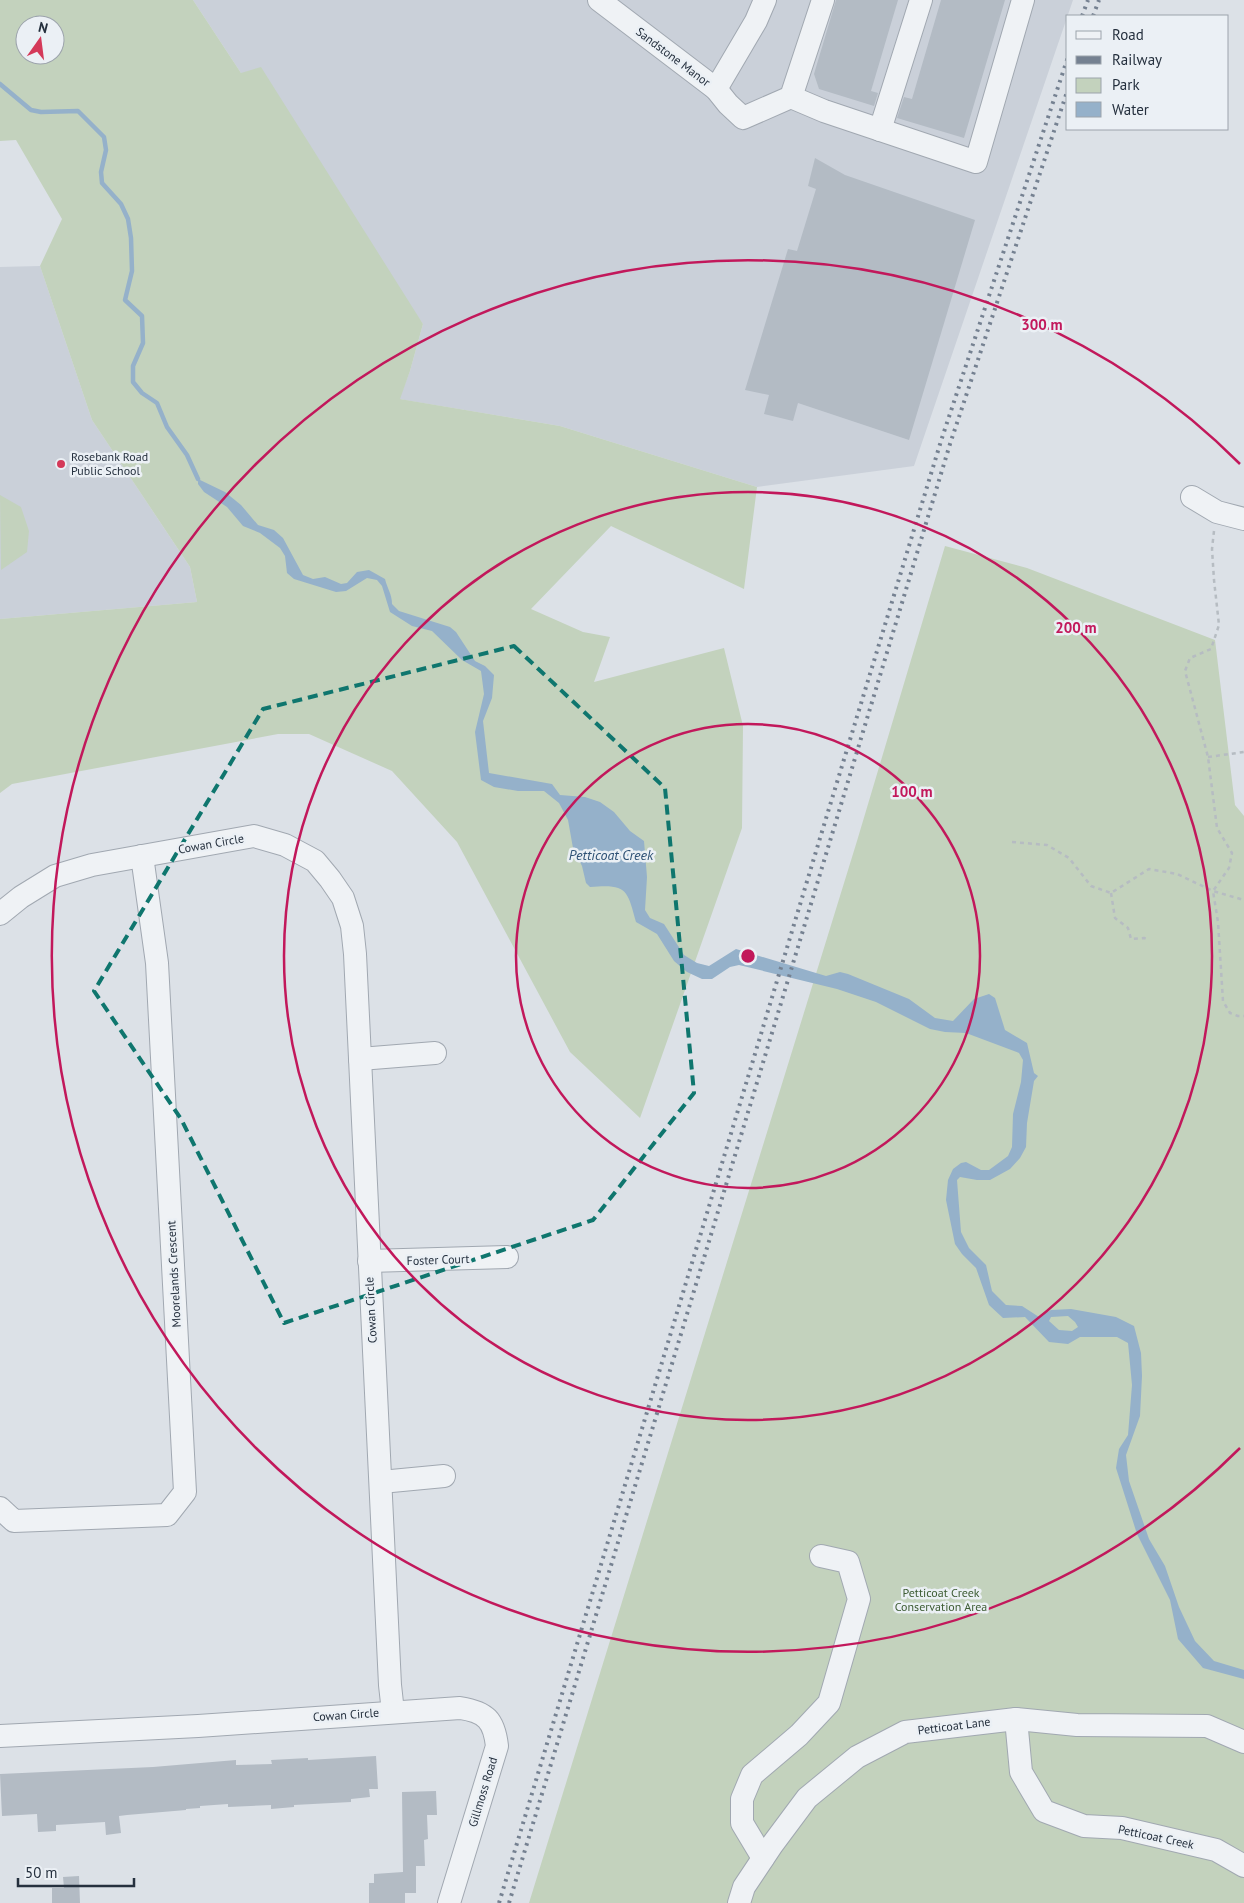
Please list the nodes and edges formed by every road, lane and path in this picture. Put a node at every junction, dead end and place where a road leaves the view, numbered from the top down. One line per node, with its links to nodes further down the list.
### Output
1 (599, 0): 6 (street, Sandstone Manor)
2 (764, 0): 6 (street)
3 (823, 0): 7 (street)
4 (921, 0): 8 (street)
5 (1023, 0): 8 (street)
6 (716, 89): 7 (street, Sandstone Manor)
7 (791, 97): 8 (street)
8 (880, 130)
9 (1192, 497): 10 (street)
10 (1216, 512): 11 (street); 13 (path)
11 (1244, 519)
12 (1244, 752): 13 (path)
13 (1208, 757): 16 (path)
14 (1012, 842): 17 (path)
15 (142, 856): 19 (street, Cowan Circle); 23 (street, Cowan Circle); 28 (street, Moorelands Crescent)
16 (1213, 891): 17 (path); 18 (path); 21 (path)
17 (1111, 893): 20 (path)
18 (1244, 900)
19 (0, 914)
20 (1149, 940)
21 (1244, 1016)
22 (436, 1053): 23 (street)
23 (360, 1059): 25 (street, Cowan Circle)
24 (507, 1257): 25 (street, Foster Court)
25 (369, 1262): 27 (street, Cowan Circle)
26 (444, 1476): 27 (street)
27 (381, 1482): 30 (street, Cowan Circle)
28 (0, 1508)
29 (821, 1556): 34 (street)
30 (394, 1712): 32 (street, Cowan Circle); 36 (street, Gillmoss Road)
31 (1016, 1719): 33 (street, Petticoat Lane); 34 (street, Petticoat Lane); 35 (street, Petticoat Creek)
32 (0, 1736)
33 (1244, 1742)
34 (763, 1858): 37 (street, Petticoat Lane)
35 (1244, 1866)
36 (449, 1903)
37 (739, 1903)

